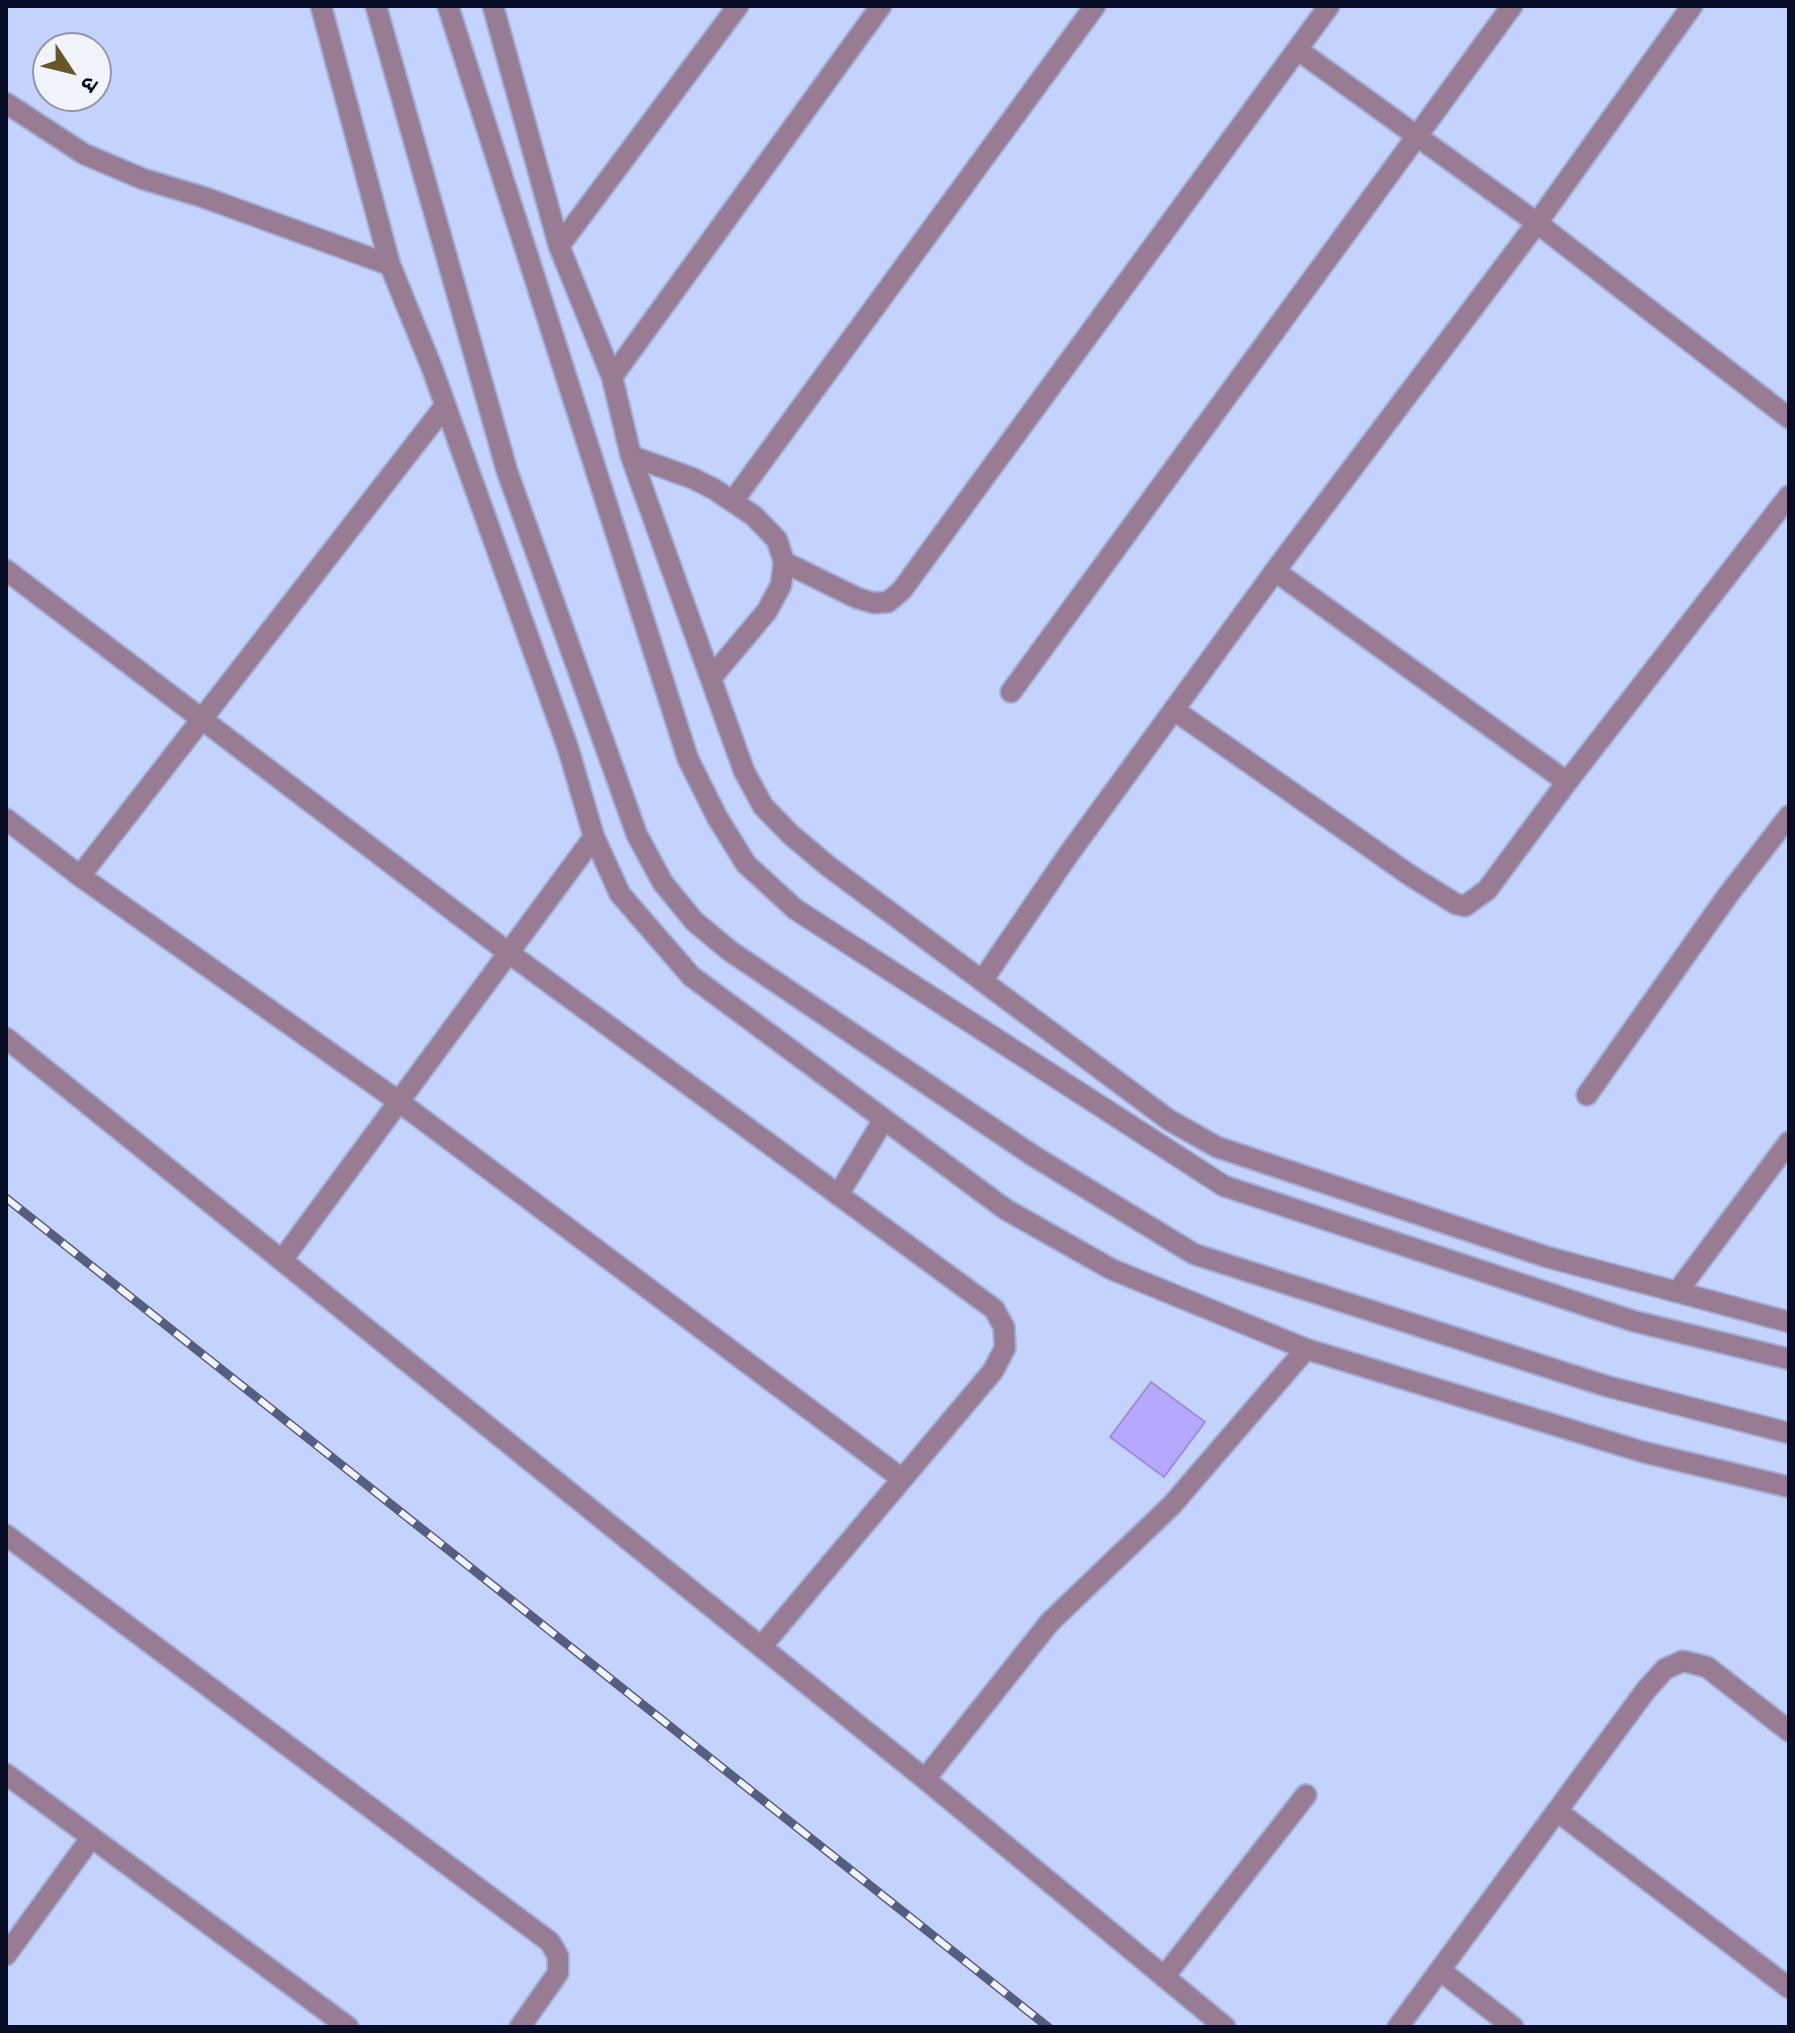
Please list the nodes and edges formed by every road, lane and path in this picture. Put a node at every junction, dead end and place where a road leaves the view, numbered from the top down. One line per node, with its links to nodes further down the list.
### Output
1 (321, 6): 16 (street)
2 (376, 6): 48 (street)
3 (448, 6): 47 (street)
4 (493, 6): 15 (street)
5 (738, 6): 15 (street)
6 (881, 6): 17 (street)
7 (1095, 6): 22 (street)
8 (1329, 6): 11 (street)
9 (1512, 6): 13 (street)
10 (1692, 6): 14 (street)
11 (1298, 50): 13 (street); 23 (street)
12 (6, 103): 16 (street)
13 (1419, 135): 14 (street); 27 (street)
14 (1537, 223): 19 (street); 25 (street)
15 (559, 246): 17 (street)
16 (390, 265): 18 (street)
17 (612, 377): 20 (street)
18 (445, 406): 29 (street); 33 (street)
19 (1789, 418)
20 (631, 456): 22 (street); 26 (street)
21 (1789, 496): 30 (street)
22 (733, 501): 23 (street)
23 (784, 562): 26 (street)
24 (6, 570): 29 (street)
25 (1275, 571): 28 (street); 30 (street)
26 (711, 678): 36 (street)
27 (1011, 692)
28 (1174, 710): 30 (street); 36 (street)
29 (200, 718): 34 (street); 35 (street)
30 (1567, 782)
31 (1789, 816): 38 (street)
32 (6, 819): 34 (street)
33 (594, 837): 35 (street); 40 (street)
34 (80, 876): 39 (street)
35 (509, 953): 39 (street); 42 (street)
36 (982, 981): 44 (street)
37 (6, 1038): 43 (street)
38 (1587, 1095)
39 (398, 1101): 43 (street); 49 (street)
40 (883, 1121): 42 (street); 46 (street)
41 (1789, 1142): 44 (street)
42 (838, 1195): 49 (street)
43 (282, 1260): 52 (street)
44 (1677, 1292): 45 (street)
45 (1789, 1322)
46 (1306, 1349): 50 (street); 55 (street)
47 (1789, 1359)
48 (1789, 1433)
49 (901, 1478): 52 (street)
50 (1789, 1487)
51 (6, 1535): 64 (street)
52 (761, 1647): 55 (street)
53 (1789, 1731): 57 (street)
54 (6, 1774): 58 (street)
55 (925, 1779): 61 (street)
56 (1306, 1795): 61 (street)
57 (1557, 1811): 60 (street); 62 (street)
58 (91, 1838): 59 (street); 63 (street)
59 (6, 1955)
60 (1441, 1971): 66 (street); 67 (street)
61 (1164, 1977): 65 (street)
62 (1789, 1988)
63 (348, 2027)
64 (520, 2027)
65 (1225, 2027)
66 (1398, 2027)
67 (1513, 2027)

